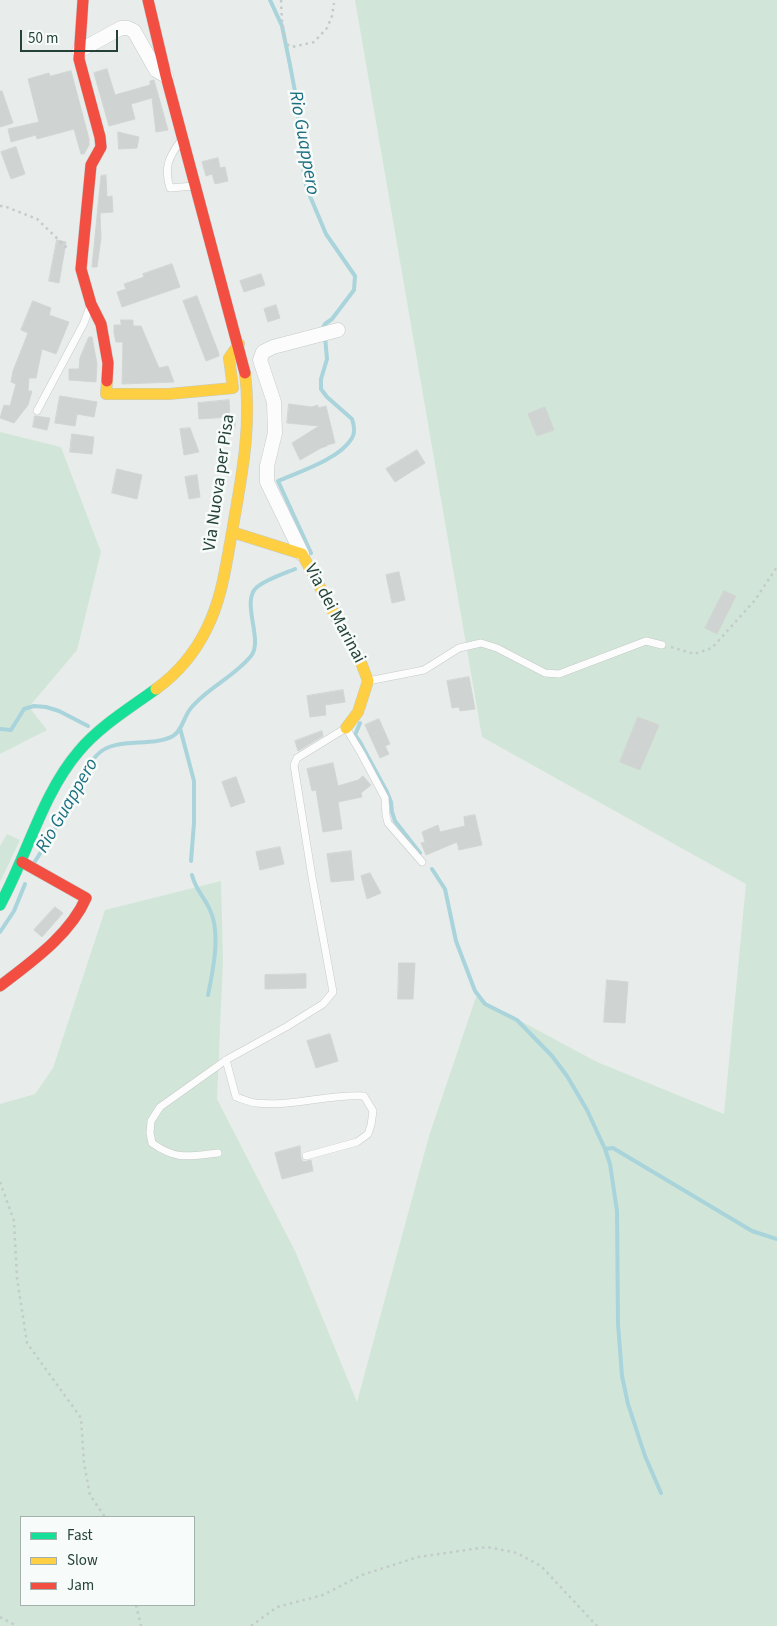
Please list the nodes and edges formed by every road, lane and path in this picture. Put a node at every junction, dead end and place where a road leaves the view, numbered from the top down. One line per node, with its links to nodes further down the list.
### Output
1 (82, 0): 5 (street)
2 (148, 0): 6 (street, Via Nuova per Pisa)
3 (281, 0): 4 (path)
4 (334, 4)
5 (79, 51): 6 (street); 10 (street)
6 (166, 76): 7 (street, Via Nuova per Pisa)
7 (183, 138): 8 (street, Via Nuova per Pisa); 8 (lane)
8 (196, 186): 13 (street, Via Nuova per Pisa)
9 (0, 206): 10 (path)
10 (82, 257): 11 (street)
11 (91, 304): 13 (street); 14 (lane)
12 (338, 330): 16 (street, Via dei Marinai)
13 (239, 344): 15 (street, Via Nuova per Pisa)
14 (37, 411)
15 (232, 532): 16 (street, Via dei Marinai); 21 (street, Via Nuova per Pisa)
16 (302, 554): 19 (street, Via dei Marinai)
17 (777, 567): 18 (path)
18 (662, 645): 19 (lane)
19 (368, 681): 20 (street, Via dei Marinai)
20 (346, 728): 22 (lane); 25 (lane)
21 (22, 862): 23 (street, Via Nuova per Pisa); 24 (street)
22 (422, 862)
23 (0, 905)
24 (0, 986)
25 (226, 1060): 26 (lane); 27 (lane)
26 (218, 1153)
27 (306, 1156)
28 (0, 1182): 29 (path)
29 (105, 1516)
30 (136, 1606): 33 (path)
31 (0, 1617): 32 (path)
32 (17, 1626)
33 (141, 1626)
34 (251, 1626): 35 (path)
35 (597, 1626)

